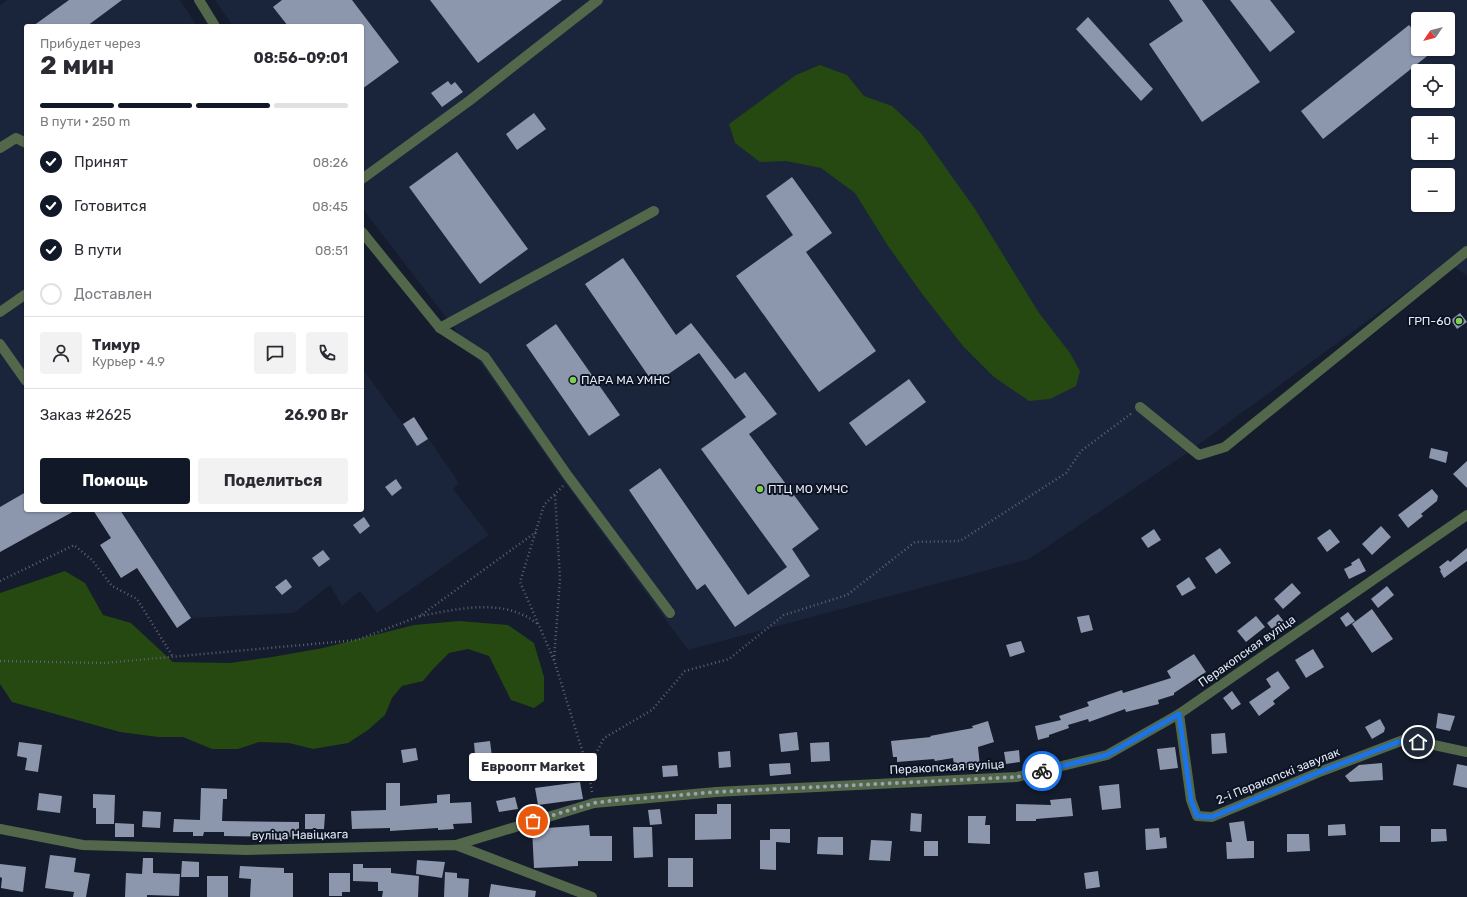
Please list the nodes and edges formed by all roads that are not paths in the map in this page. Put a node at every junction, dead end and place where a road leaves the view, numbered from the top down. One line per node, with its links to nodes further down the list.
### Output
1 (199, 0): 3 (street)
2 (598, 0): 6 (street)
3 (213, 24)
4 (24, 142): 5 (street)
5 (0, 148)
6 (364, 178)
7 (654, 211): 12 (street)
8 (364, 234): 12 (street)
9 (1467, 251): 15 (street)
10 (24, 295): 11 (street)
11 (0, 312)
12 (440, 328): 17 (street)
13 (0, 344): 14 (street)
14 (24, 378)
15 (1140, 407)
16 (1467, 515): 18 (street, Перакопская вуліца)
17 (670, 613)
18 (1179, 714): 19 (street, 2-і Перакопскі завулак); 21 (street, Перакопская вуліца)
19 (1467, 752)
20 (0, 829): 21 (street, вуліца Навіцкага)
21 (456, 845): 22 (street, вуліца Навіцкага)
22 (592, 897)

